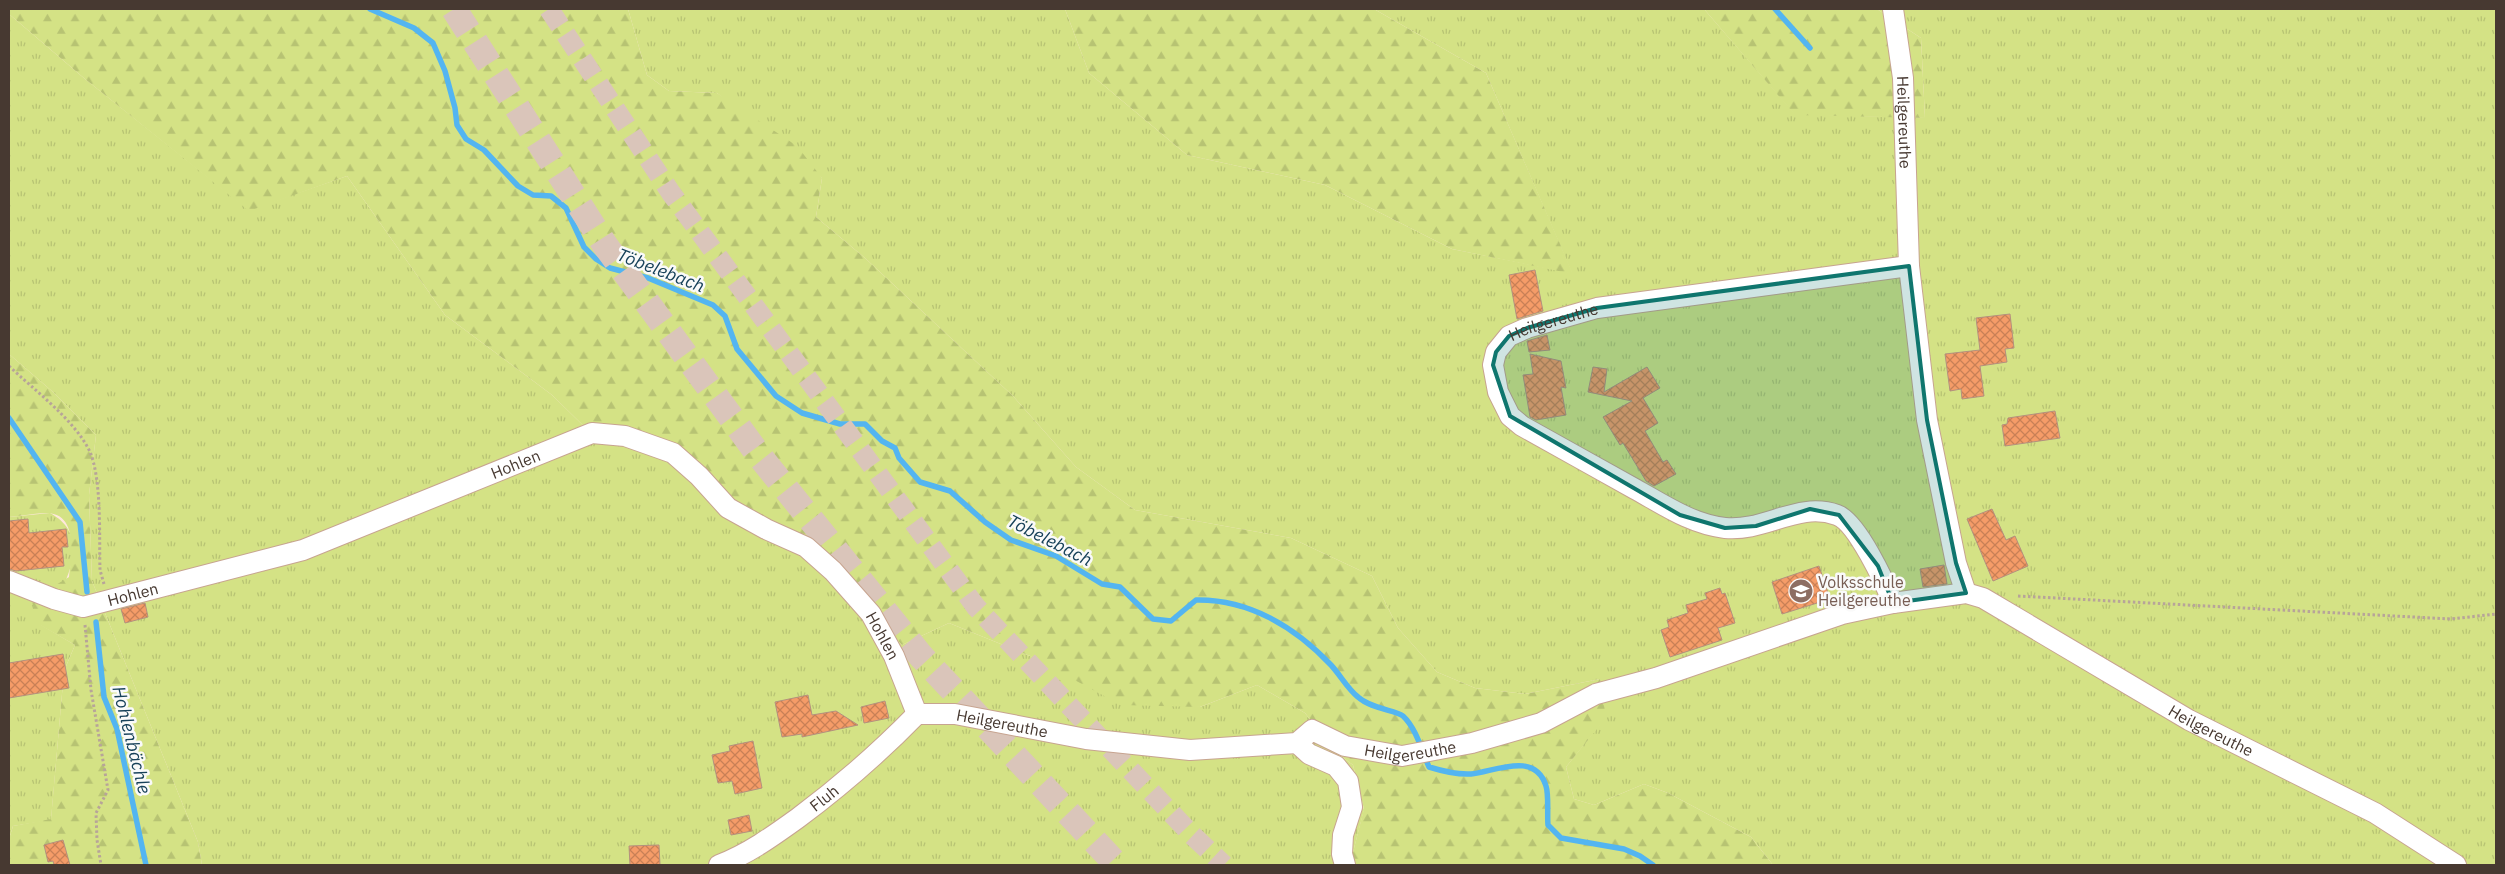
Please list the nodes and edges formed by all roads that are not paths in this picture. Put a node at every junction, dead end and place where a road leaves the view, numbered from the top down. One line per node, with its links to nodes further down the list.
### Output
1 (1893, 9): 2 (street, Heilgereuthe)
2 (1909, 266): 4 (street, Heilgereuthe); 5 (street, Heilgereuthe)
3 (9, 581): 6 (street, Hohlen)
4 (1975, 596): 5 (street, Heilgereuthe); 10 (street, Heilgereuthe)
5 (1893, 604): 7 (street, Heilgereuthe)
6 (917, 714): 7 (street, Heilgereuthe); 8 (street, Fluh)
7 (1297, 743): 9 (street)
8 (719, 865)
9 (1345, 865)
10 (2456, 865)

